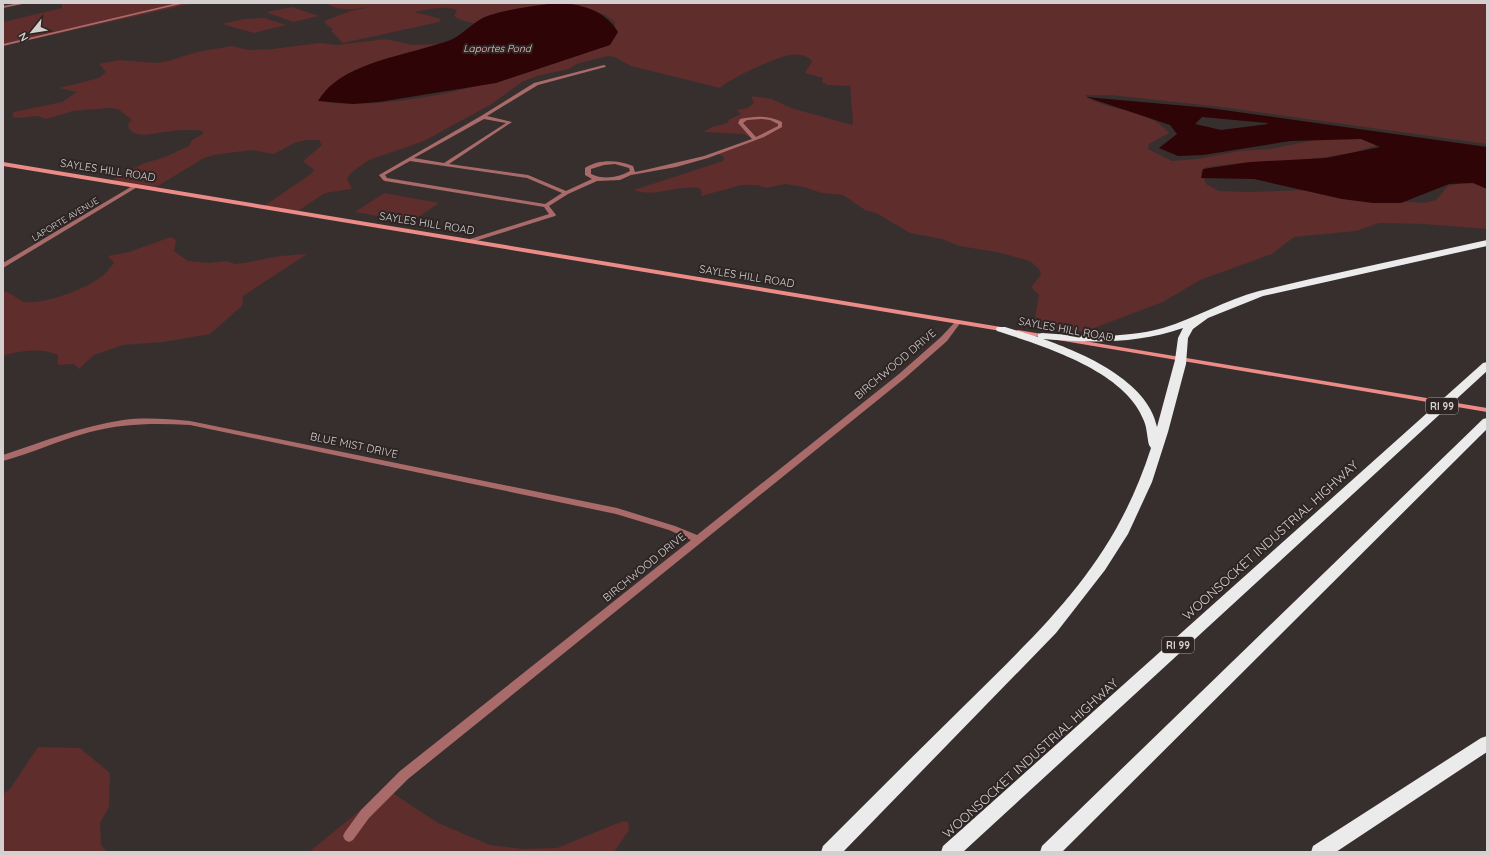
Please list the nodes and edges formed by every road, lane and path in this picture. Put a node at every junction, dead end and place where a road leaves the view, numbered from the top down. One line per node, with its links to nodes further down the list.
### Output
1 (25, 3): 3 (street)
2 (183, 3): 4 (street)
3 (3, 7)
4 (3, 45)
5 (604, 66): 6 (street)
6 (483, 117): 8 (street); 10 (street)
7 (755, 139): 7 (street); 11 (street)
8 (409, 159): 10 (street); 15 (street)
9 (3, 164): 13 (main road, SAYLES HILL ROAD)
10 (445, 164): 14 (street)
11 (630, 174): 12 (street); 12 (street)
12 (596, 179): 14 (street)
13 (136, 186): 16 (main road, SAYLES HILL ROAD); 18 (street, LAPORTE AVENUE)
14 (566, 192): 15 (street)
15 (546, 206): 16 (street)
16 (469, 241): 20 (main road, SAYLES HILL ROAD)
17 (1487, 242): 19 (highway)
18 (3, 266)
19 (1212, 311): 22 (highway); 23 (highway)
20 (958, 322): 21 (main road, SAYLES HILL ROAD); 29 (street, BIRCHWOOD DRIVE)
21 (1002, 329): 22 (main road, SAYLES HILL ROAD); 27 (highway)
22 (1042, 336): 23 (main road, SAYLES HILL ROAD)
23 (1181, 359): 25 (main road, SAYLES HILL ROAD); 27 (highway)
24 (1483, 369): 33 (highway, WOONSOCKET INDUSTRIAL HIGHWAY / RI 99)
25 (1487, 410)
26 (1487, 422): 34 (highway)
27 (1154, 456): 32 (highway)
28 (3, 458): 29 (street, BLUE MIST DRIVE)
29 (698, 539): 31 (street, BIRCHWOOD DRIVE)
30 (1487, 743): 35 (highway)
31 (349, 836)
32 (830, 852)
33 (950, 852)
34 (1049, 852)
35 (1320, 852)

